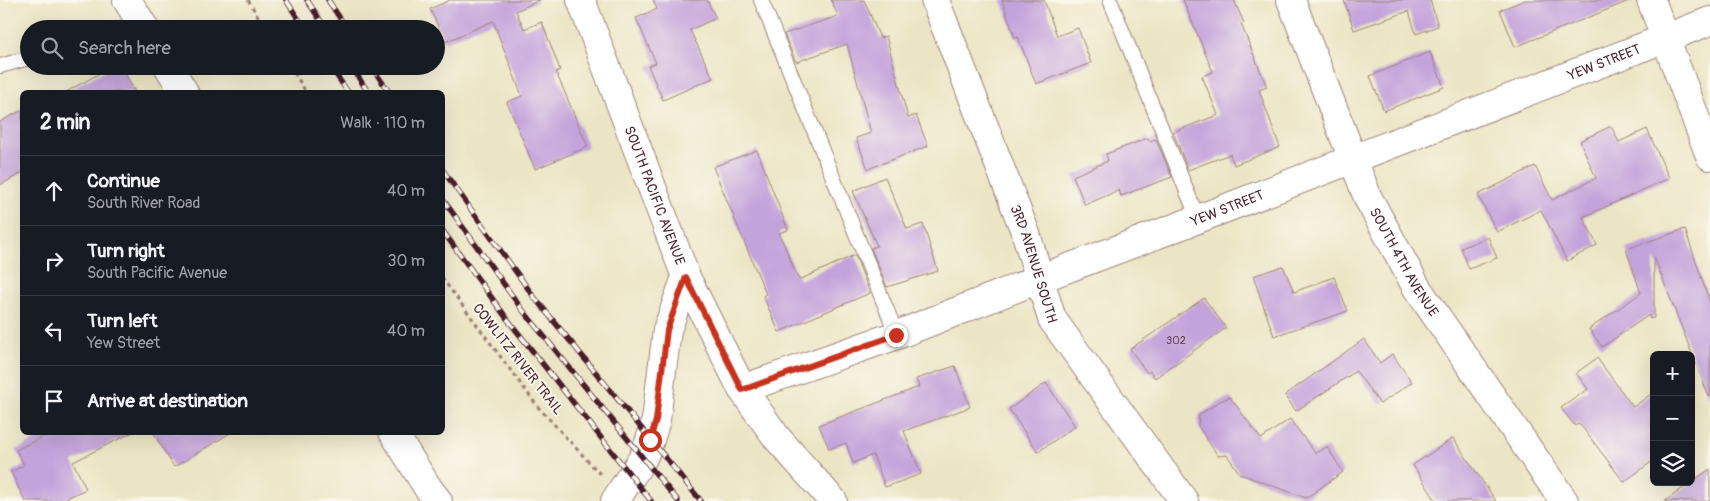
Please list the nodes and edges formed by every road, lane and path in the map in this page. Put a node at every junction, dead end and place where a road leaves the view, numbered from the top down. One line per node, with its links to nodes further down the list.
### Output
1 (248, 0): 8 (path)
2 (581, 0): 20 (street, SOUTH PACIFIC AVENUE)
3 (762, 0): 23 (lane)
4 (935, 0): 21 (street, 3RD AVENUE SOUTH)
5 (1110, 0): 19 (lane)
6 (1290, 0): 18 (street, SOUTH 4TH AVENUE)
7 (1651, 0): 10 (street)
8 (260, 20)
9 (1710, 21): 10 (street, YEW STREET)
10 (1666, 38): 17 (street); 18 (street, YEW STREET)
11 (20, 60): 12 (lane)
12 (0, 66)
13 (174, 75): 15 (street)
14 (296, 75): 16 (path)
15 (183, 90)
16 (305, 90)
17 (1710, 156)
18 (1353, 159): 19 (street, YEW STREET); 30 (street, SOUTH 4TH AVENUE)
19 (1198, 219): 21 (street, YEW STREET)
20 (686, 277): 24 (street, SOUTH PACIFIC AVENUE); 26 (street)
21 (1039, 279): 23 (street, YEW STREET); 29 (street, 3RD AVENUE SOUTH)
22 (445, 282): 26 (path, COWLITZ RIVER TRAIL)
23 (896, 335): 24 (street, YEW STREET)
24 (742, 390): 28 (street, SOUTH PACIFIC AVENUE)
25 (396, 435): 27 (street)
26 (618, 498)
27 (438, 501)
28 (833, 501)
29 (1184, 501)
30 (1564, 501)

